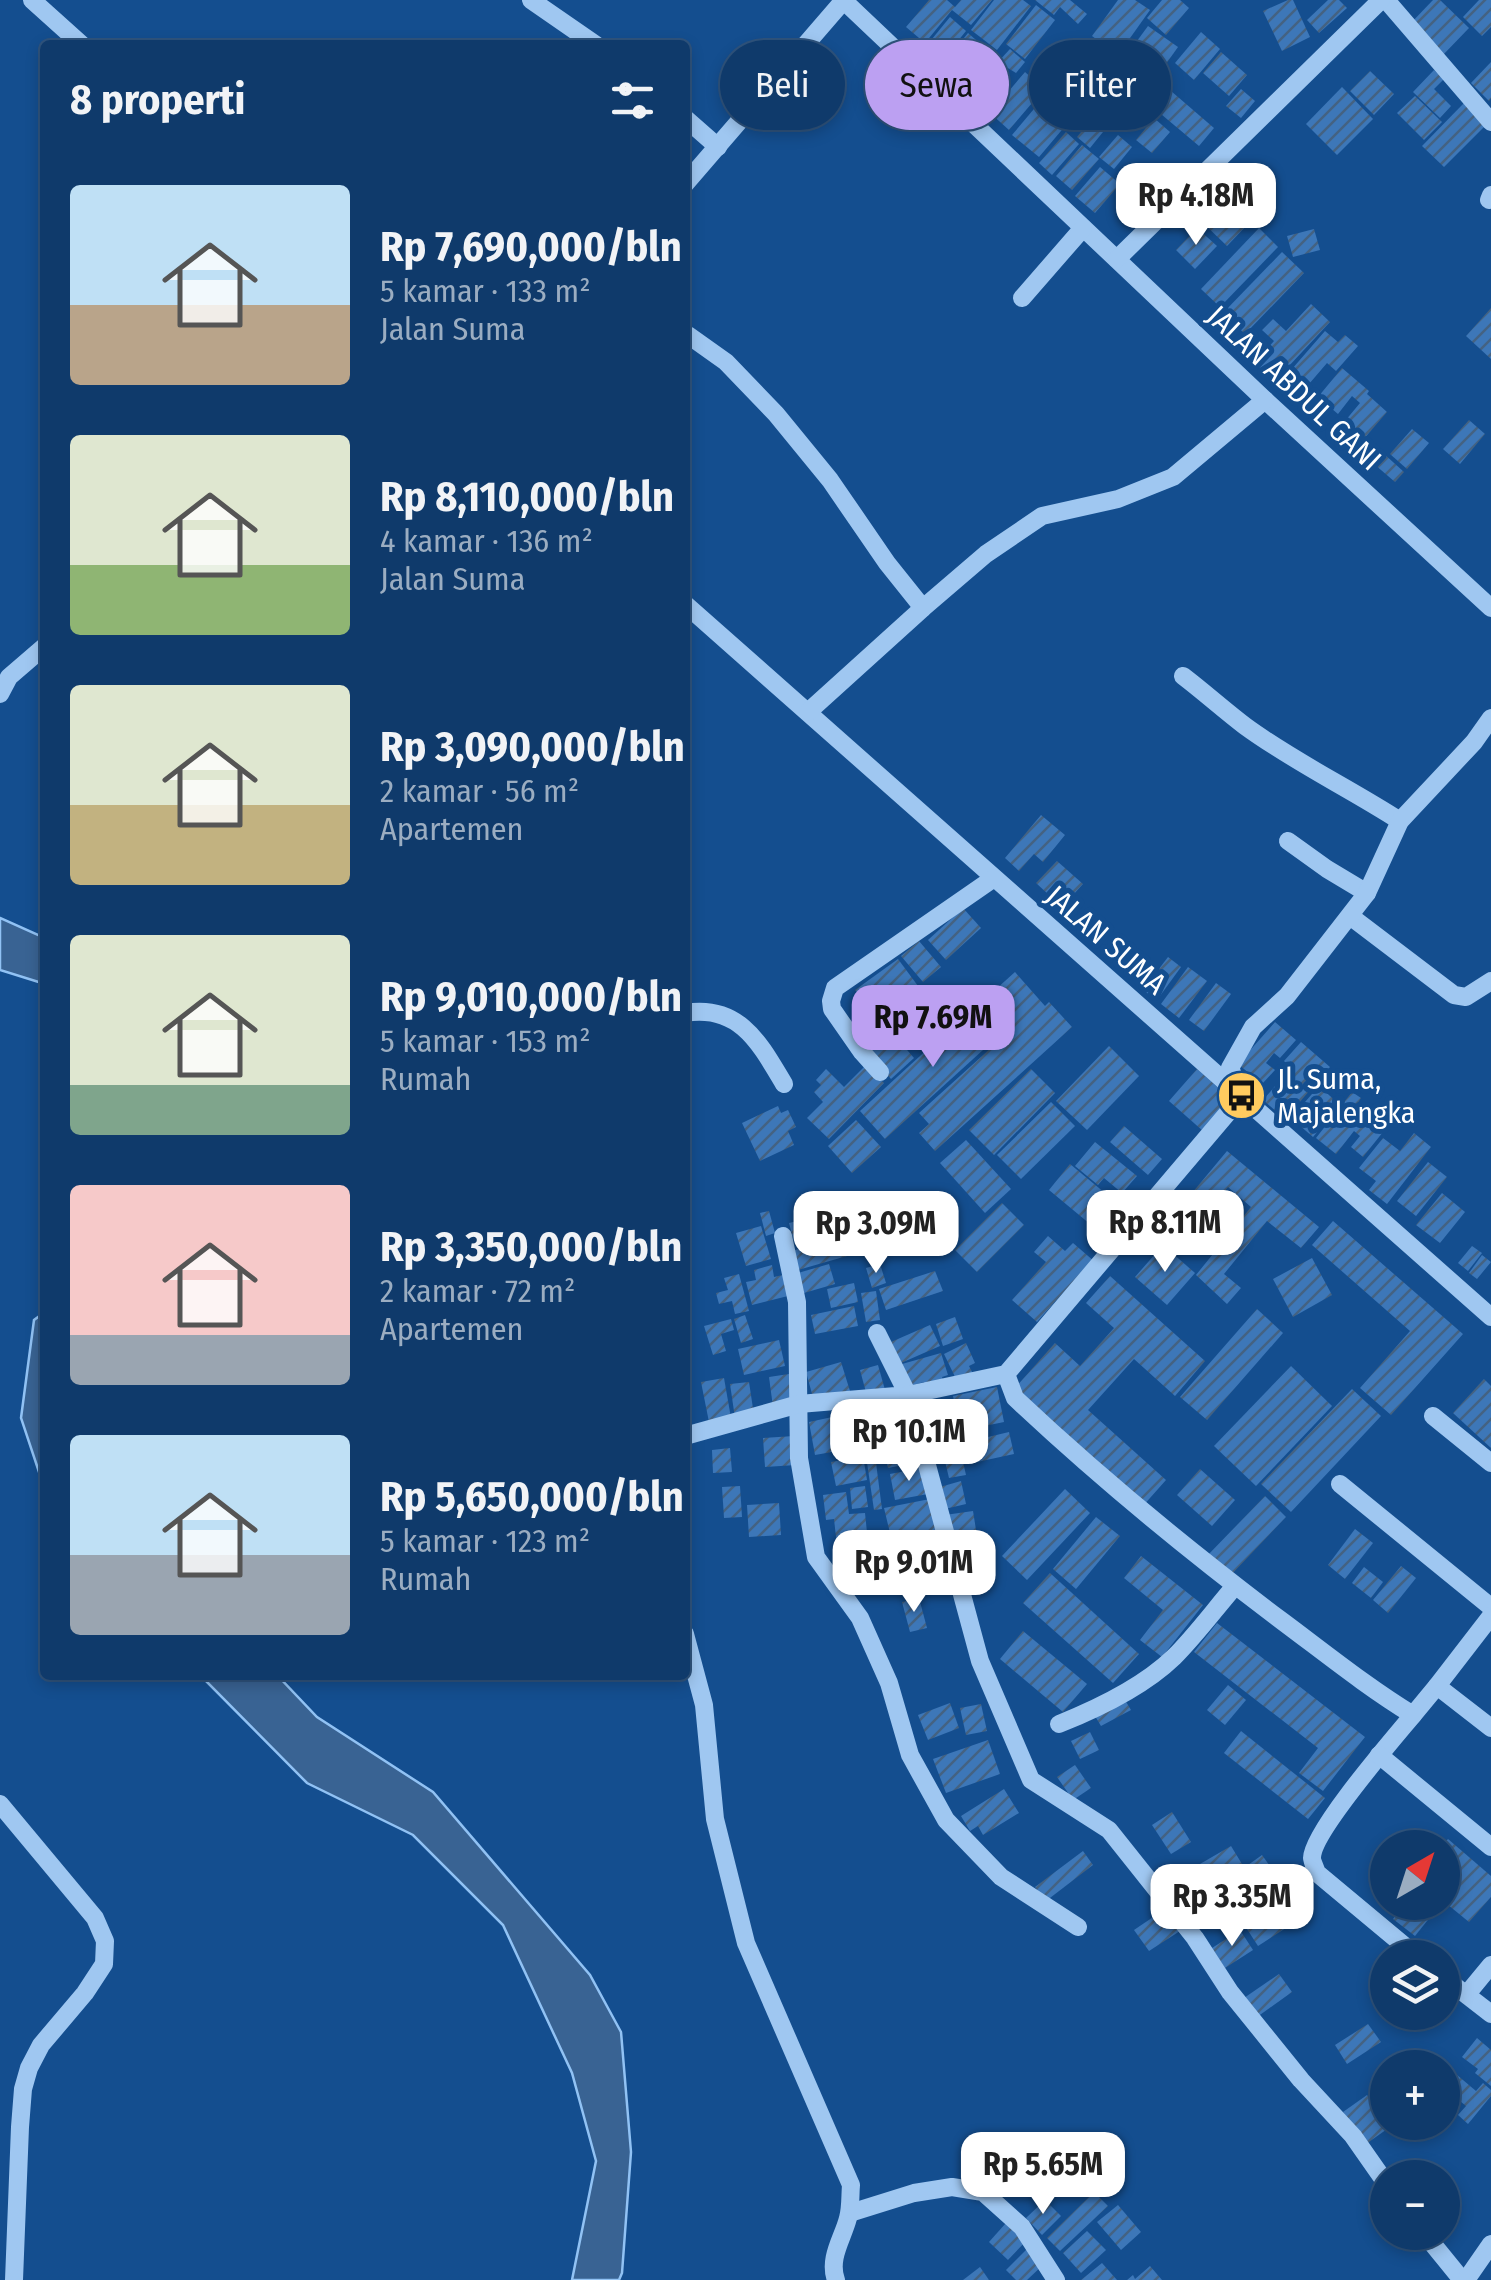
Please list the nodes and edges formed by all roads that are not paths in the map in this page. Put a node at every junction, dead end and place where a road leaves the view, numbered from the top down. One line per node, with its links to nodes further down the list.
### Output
1 (32, 0): 5 (street)
2 (531, 0): 6 (street)
3 (844, 0): 9 (street); 11 (street, JALAN ABDUL GANI)
4 (1383, 0): 8 (street); 12 (street)
5 (76, 40)
6 (589, 40)
7 (690, 122): 9 (street)
8 (1491, 122)
9 (718, 147): 10 (street)
10 (690, 178)
11 (1084, 228): 12 (street, JALAN ABDUL GANI); 13 (street)
12 (1117, 259): 15 (street, JALAN ABDUL GANI)
13 (1022, 298)
14 (690, 336): 17 (street)
15 (1265, 400): 17 (street); 18 (street, JALAN ABDUL GANI)
16 (690, 608): 22 (street, JALAN SUMA)
17 (922, 608): 22 (street)
18 (1491, 608)
19 (40, 650): 21 (street)
20 (1183, 676): 24 (street)
21 (0, 694)
22 (808, 712): 26 (street, JALAN SUMA)
23 (1491, 718): 24 (street)
24 (1400, 821): 27 (street)
25 (1288, 841): 27 (street)
26 (994, 878): 31 (street); 33 (street, JALAN SUMA)
27 (1366, 893): 28 (street)
28 (1350, 916): 29 (street); 33 (street)
29 (1491, 981)
30 (690, 1012): 32 (street)
31 (880, 1072)
32 (784, 1084)
33 (1242, 1096): 35 (street, JALAN SUMA); 37 (street)
34 (784, 1236): 39 (street)
35 (1491, 1317)
36 (877, 1333): 38 (street)
37 (1006, 1374): 38 (street); 44 (street)
38 (908, 1395): 39 (street); 61 (street)
39 (799, 1404): 41 (street); 55 (street)
40 (1433, 1416): 42 (street)
41 (690, 1435)
42 (1491, 1463)
43 (1340, 1484): 45 (street)
44 (1235, 1586): 49 (street); 50 (street)
45 (1491, 1607)
46 (1491, 1616): 48 (street)
47 (690, 1653): 62 (street)
48 (1437, 1686): 49 (street); 51 (street)
49 (1413, 1715): 52 (street)
50 (1059, 1724)
51 (1491, 1728)
52 (1379, 1756): 54 (street); 56 (street)
53 (0, 1804): 65 (street)
54 (1491, 1847)
55 (1078, 1927)
56 (1397, 1940)
57 (1491, 1965): 59 (street)
58 (1460, 1990): 59 (street)
59 (1466, 1994): 60 (street)
60 (1491, 2014)
61 (1370, 2160)
62 (850, 2214): 66 (street); 67 (street)
63 (1491, 2244): 68 (street)
64 (1438, 2250): 68 (street)
65 (14, 2280)
66 (836, 2280)
67 (1056, 2280)
68 (1464, 2280)

